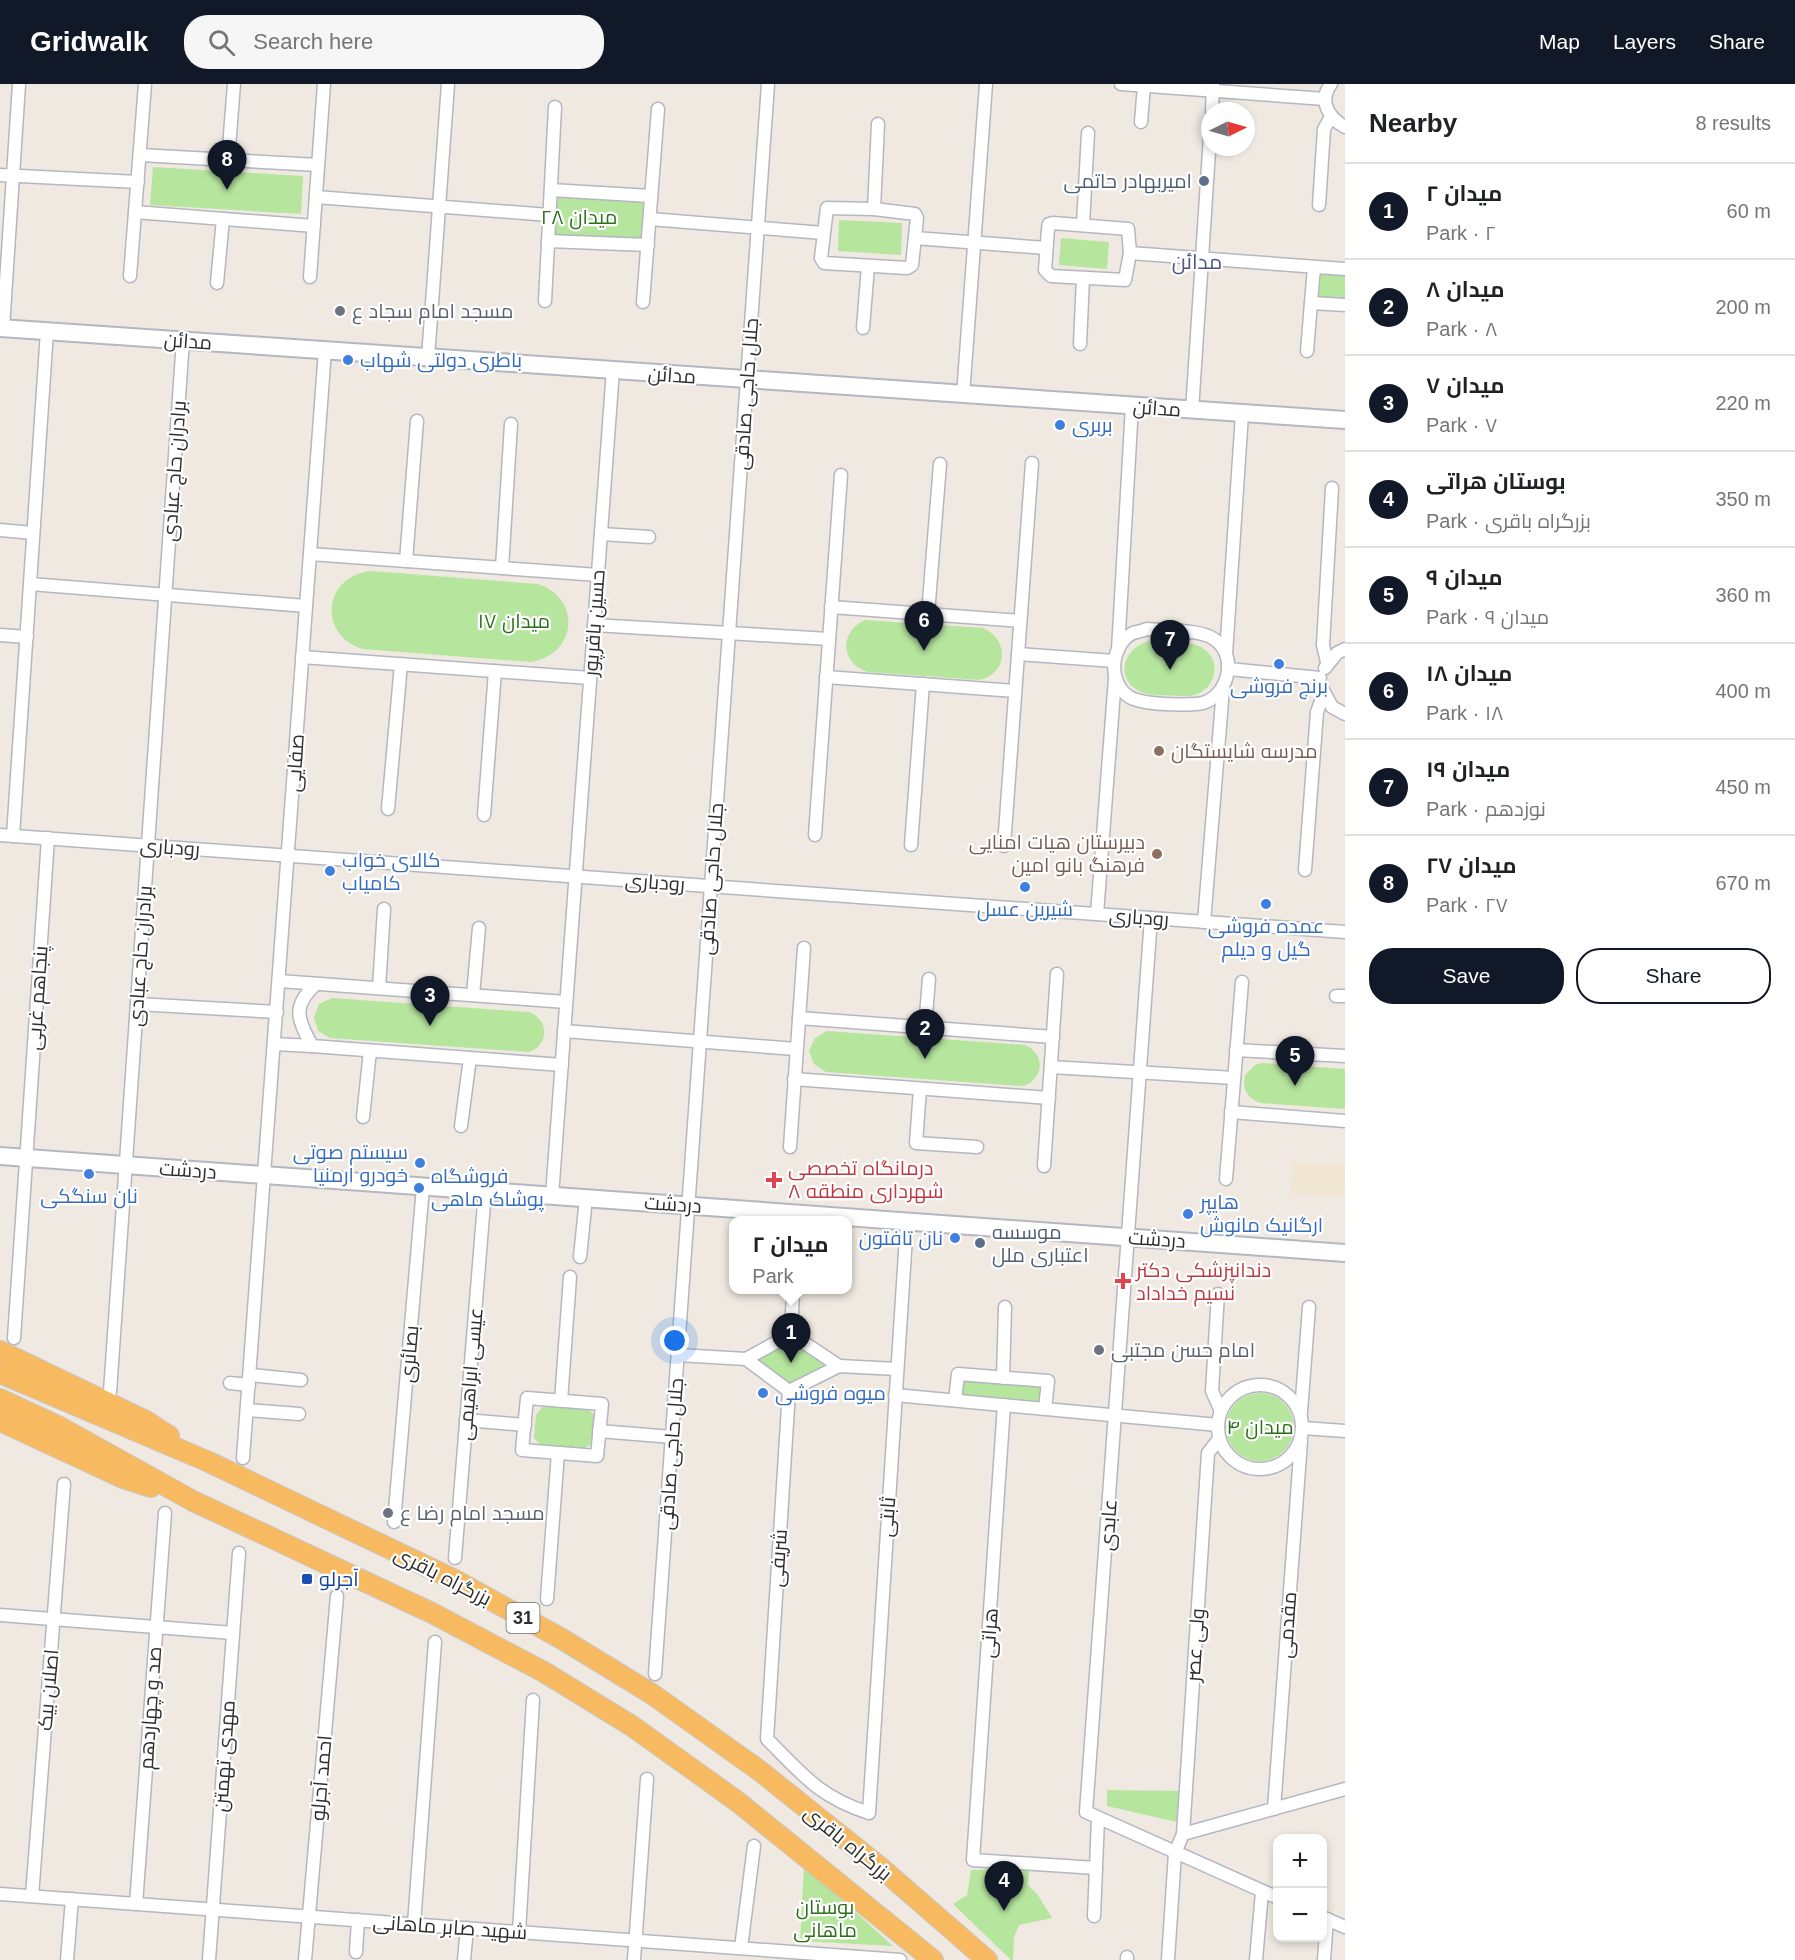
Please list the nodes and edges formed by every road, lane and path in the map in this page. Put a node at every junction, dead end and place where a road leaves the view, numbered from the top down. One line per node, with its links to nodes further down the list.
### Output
1 (19, 84): 24 (street)
2 (145, 84): 20 (street)
3 (234, 84): 22 (street)
4 (324, 84): 23 (street)
5 (448, 84): 30 (street)
6 (768, 84): 38 (street, جلال حاجی صادقی)
7 (986, 84): 42 (street)
8 (1121, 84): 10 (street)
9 (1331, 84): 12 (street)
10 (1144, 86): 11 (street); 16 (street)
11 (1213, 88): 12 (street)
12 (1325, 99): 15 (street)
13 (555, 107): 26 (street)
14 (658, 109): 27 (street)
15 (1331, 117): 18 (street); 29 (street)
16 (1141, 122)
17 (878, 124): 31 (street)
18 (1345, 127)
19 (1088, 133): 36 (street)
20 (140, 155): 22 (street); 25 (street)
21 (1209, 156): 46 (street)
22 (228, 160): 23 (street)
23 (318, 165): 28 (street)
24 (6, 175): 25 (street); 58 (street)
25 (138, 182): 32 (street)
26 (551, 190): 27 (street); 33 (street)
27 (651, 196): 35 (street)
28 (316, 197): 30 (street); 37 (street)
29 (1319, 205)
30 (440, 207): 33 (street); 65 (street)
31 (874, 209): 39 (street); 40 (street)
32 (135, 212): 34 (street); 50 (street)
33 (549, 215): 41 (street)
34 (223, 219): 37 (street); 53 (street)
35 (650, 219): 38 (street); 43 (street)
36 (1083, 224): 44 (street); 45 (street)
37 (314, 226): 51 (street)
38 (758, 227): 39 (street); 67 (street, جلال حاجی صادقی)
39 (823, 233): 47 (street)
40 (915, 238): 42 (street); 47 (street)
41 (548, 241): 43 (street); 54 (street)
42 (974, 243): 44 (street); 68 (street)
43 (648, 244): 55 (street)
44 (1046, 248): 52 (street)
45 (1130, 253): 46 (street); 52 (street)
46 (1202, 259): 48 (street); 70 (street)
47 (868, 266): 59 (street)
48 (1314, 267): 49 (street); 56 (street)
49 (1345, 269)
50 (130, 276)
51 (310, 277)
52 (1083, 278): 62 (street)
53 (217, 283)
54 (545, 301)
55 (643, 302)
56 (1311, 303): 57 (street); 64 (street)
57 (1345, 305)
58 (1, 328): 60 (main road, مدائن)
59 (863, 328)
60 (47, 331): 61 (main road, مدائن); 80 (street)
61 (183, 340): 63 (main road, مدائن); 88 (street, برادران حاج عبادی)
62 (1080, 344)
63 (325, 350): 65 (main road, مدائن); 83 (street, صفایی)
64 (1307, 351)
65 (428, 358): 66 (main road, مدائن)
66 (613, 370): 67 (main road, مدائن); 81 (street, حسین باقرپور)
67 (747, 380): 68 (main road, مدائن); 94 (street, جلال حاجی صادقی)
68 (963, 395): 69 (main road, مدائن)
69 (1132, 406): 70 (main road, مدائن); 101 (street)
70 (1192, 411): 71 (main road, مدائن)
71 (1242, 414): 72 (main road, مدائن); 100 (street)
72 (1345, 420)
73 (417, 421): 84 (street)
74 (511, 424): 85 (street)
75 (1032, 463): 92 (street)
76 (940, 464): 91 (street)
77 (841, 475): 90 (street)
78 (1332, 488): 103 (street)
79 (0, 530): 80 (street)
80 (33, 533): 87 (street)
81 (601, 534): 82 (street); 86 (street, حسین باقرپور)
82 (649, 537)
83 (310, 554): 84 (street); 89 (street, صفایی)
84 (406, 561): 85 (street)
85 (502, 568): 86 (street)
86 (598, 575): 93 (street, حسین باقرپور)
87 (30, 584): 88 (street); 96 (street)
88 (166, 595): 89 (street); 123 (street, برادران حاج عبادی)
89 (306, 606): 102 (street, صفایی)
90 (831, 607): 91 (street); 97 (street)
91 (928, 614): 92 (street)
92 (1020, 621): 99 (street)
93 (594, 625): 94 (street); 109 (street, حسین باقرپور)
94 (729, 633): 97 (street); 128 (street, جلال حاجی صادقی)
95 (0, 635): 96 (street)
96 (27, 637): 120 (street)
97 (829, 639): 107 (street)
98 (1345, 649): 103 (street)
99 (1018, 654): 101 (street); 113 (street)
100 (1226, 654): 101 (street); 105 (street)
101 (1116, 656): 108 (street)
102 (303, 657): 104 (street); 125 (street, صفایی)
103 (1327, 662): 110 (street)
104 (401, 664): 106 (street); 116 (street)
105 (1228, 669): 110 (street); 112 (street)
106 (495, 671): 109 (street); 117 (street)
107 (826, 677): 111 (street); 119 (street)
108 (1115, 677): 112 (street); 130 (street)
109 (590, 678): 127 (street, حسین باقرپور)
110 (1320, 678): 114 (street)
111 (923, 684): 113 (street); 122 (street)
112 (1223, 686): 132 (street)
113 (1016, 691): 124 (street)
114 (1324, 693): 115 (street); 126 (street)
115 (1345, 714)
116 (388, 809)
117 (484, 815)
118 (0, 835): 120 (street, رودباری)
119 (815, 835)
120 (13, 836): 121 (street, رودباری)
121 (48, 838): 123 (street, رودباری); 172 (street, پنجاهم غربی)
122 (911, 845)
123 (148, 846): 125 (street, رودباری); 144 (street, برادران حاج عبادی)
124 (1004, 846)
125 (288, 856): 127 (street, رودباری); 138 (street, صفایی)
126 (1305, 870)
127 (575, 876): 128 (street, رودباری); 143 (street, حسین باقرپور)
128 (711, 886): 130 (street, رودباری); 150 (street, جلال حاجی صادقی)
129 (384, 909): 141 (street)
130 (1097, 914): 131 (street, رودباری)
131 (1150, 918): 132 (street, رودباری); 160 (street, عابدی)
132 (1204, 922): 134 (street, رودباری)
133 (479, 928): 142 (street)
134 (1345, 932)
135 (804, 948): 146 (street)
136 (1057, 974): 149 (street)
137 (928, 980): 147 (street)
138 (279, 981): 140 (street); 145 (street, صفایی)
139 (1242, 982): 154 (street)
140 (316, 984): 141 (street); 152 (street)
141 (379, 988): 142 (street)
142 (473, 995): 143 (street)
143 (566, 1002): 148 (street, حسین باقرپور)
144 (137, 1004): 145 (street); 173 (street, برادران حاج عبادی)
145 (277, 1012): 151 (street, صفایی)
146 (799, 1018): 147 (street); 153 (street)
147 (925, 1027): 149 (street)
148 (564, 1031): 150 (street); 158 (street, حسین باقرپور)
149 (1053, 1037): 159 (street)
150 (700, 1041): 153 (street); 181 (street, جلال حاجی صادقی)
151 (274, 1044): 152 (street); 175 (street, صفایی)
152 (312, 1046): 155 (street)
153 (796, 1049): 162 (street)
154 (1236, 1050): 156 (street); 161 (street)
155 (370, 1051): 157 (street); 166 (street)
156 (1345, 1056)
157 (470, 1058): 158 (street); 168 (street)
158 (562, 1065): 179 (street, حسین باقرپور)
159 (1051, 1067): 160 (street); 164 (street)
160 (1140, 1072): 161 (street); 185 (street, عابدی)
161 (1234, 1078): 165 (street)
162 (794, 1079): 163 (street); 169 (street)
163 (920, 1089): 164 (street); 170 (street)
164 (1049, 1098): 174 (street)
165 (1231, 1112): 167 (street); 176 (street)
166 (363, 1117)
167 (1345, 1121)
168 (461, 1126)
169 (790, 1147)
170 (977, 1147)
171 (0, 1156): 172 (main road, دردشت)
172 (26, 1158): 173 (main road, دردشت); 194 (street, پنجاهم غربی)
173 (126, 1165): 175 (main road, دردشت); 205 (street, برادران حاج عبادی)
174 (1044, 1166)
175 (265, 1175): 177 (main road, دردشت); 201 (street, صفایی)
176 (1226, 1179)
177 (423, 1187): 178 (main road, دردشت); 233 (street, بصائری)
178 (485, 1191): 179 (main road, دردشت); 217 (street, عیسی ابراهیمی)
179 (552, 1196): 180 (main road, دردشت)
180 (586, 1198): 181 (main road, دردشت); 187 (street)
181 (688, 1206): 182 (main road, دردشت); 195 (street, جلال حاجی صادقی)
182 (834, 1216)
183 (852, 1217): 184 (main road, دردشت)
184 (907, 1221): 185 (main road, دردشت); 198 (street, ثابتی)
185 (1129, 1237): 186 (main road, دردشت); 216 (street, عابدی)
186 (1345, 1253)
187 (580, 1257)
188 (570, 1277): 209 (street)
189 (793, 1294): 193 (street)
190 (1218, 1294): 213 (street)
191 (1005, 1307): 200 (street)
192 (1309, 1307): 214 (street)
193 (791, 1334): 196 (street); 197 (street)
194 (7, 1345): 229 (highway)
195 (678, 1355): 196 (street); 224 (street, جلال حاجی صادقی)
196 (746, 1359): 204 (street)
197 (839, 1366): 198 (street); 204 (street)
198 (897, 1369): 206 (street, ثابتی)
199 (0, 1373): 229 (highway, بزرگراه باقری / 31)
200 (1003, 1378): 208 (street); 211 (street)
201 (249, 1380): 202 (street); 203 (street); 212 (street, صفایی)
202 (301, 1380)
203 (230, 1383)
204 (789, 1391): 248 (street, شریفی)
205 (110, 1392)
206 (895, 1395): 208 (street); 248 (street, ثابتی)
207 (0, 1399): 231 (highway, بزرگراه باقری / 31)
208 (955, 1400): 210 (street)
209 (561, 1401): 219 (street); 222 (street)
210 (1004, 1405): 211 (street); 253 (street, هراتی)
211 (1045, 1409): 216 (street)
212 (247, 1410): 215 (street); 228 (street, صفایی)
213 (1221, 1411): 214 (street); 220 (street)
214 (1300, 1413): 221 (street)
215 (299, 1414)
216 (1116, 1415): 220 (street); 249 (street, عابدی)
217 (466, 1420): 219 (street); 235 (street, عیسی ابراهیمی)
218 (0, 1421): 231 (highway)
219 (525, 1425): 227 (street)
220 (1218, 1425): 225 (street)
221 (1303, 1428): 223 (street); 226 (street)
222 (599, 1431): 224 (street); 227 (street)
223 (1345, 1431)
224 (672, 1437): 243 (street, جلال حاجی صادقی)
225 (1219, 1439): 226 (street); 250 (street, ولی عصر)
226 (1301, 1441): 247 (street, مقدمی)
227 (558, 1453): 237 (street)
228 (243, 1458)
229 (209, 1462): 282 (highway, بزرگراه باقری / 31)
230 (64, 1484): 239 (street, اصلان بیک)
231 (193, 1501): 281 (highway, بزرگراه باقری / 31)
232 (165, 1513): 240 (street, صد و چهاردهم)
233 (394, 1522)
234 (239, 1552): 241 (street, مهدی تهمتن)
235 (455, 1558)
236 (337, 1596): 261 (street, احمد آجرلو)
237 (547, 1599)
238 (0, 1615): 239 (street)
239 (54, 1619): 240 (street); 256 (street, اصلان بیک)
240 (156, 1627): 241 (street); 259 (street, صد و چهاردهم)
241 (233, 1633): 260 (street, مهدی تهمتن)
242 (435, 1642): 265 (street)
243 (655, 1674)
244 (533, 1700): 268 (street)
245 (647, 1779): 269 (street)
246 (1345, 1789): 247 (street)
247 (1274, 1809): 250 (street)
248 (868, 1813)
249 (1098, 1819): 252 (street); 253 (street)
250 (1183, 1834): 252 (street, ولی عصر)
251 (754, 1846): 271 (street)
252 (1175, 1853): 254 (street); 283 (street, ولی عصر)
253 (1096, 1868): 262 (street)
254 (1262, 1892): 257 (street); 284 (street)
255 (0, 1893): 256 (street, شهید صابر ماهانی)
256 (32, 1896): 258 (street, شهید صابر ماهانی)
257 (1273, 1896)
258 (72, 1899): 259 (street, شهید صابر ماهانی); 275 (street)
259 (136, 1904): 260 (street, شهید صابر ماهانی)
260 (213, 1909): 261 (street, شهید صابر ماهانی); 276 (street, مهدی تهمتن)
261 (309, 1916): 264 (street, شهید صابر ماهانی); 277 (street, احمد آجرلو)
262 (1094, 1916)
263 (1327, 1919): 266 (street)
264 (358, 1920): 265 (street, شهید صابر ماهانی); 272 (street)
265 (414, 1924): 267 (street, شهید صابر ماهانی)
266 (1345, 1927)
267 (466, 1928): 268 (street, شهید صابر ماهانی); 278 (street)
268 (519, 1932): 269 (street, شهید صابر ماهانی)
269 (636, 1940): 271 (street, شهید صابر ماهانی); 279 (street)
270 (1324, 1942): 285 (street)
271 (741, 1948): 273 (street, شهید صابر ماهانی)
272 (356, 1952)
273 (784, 1956): 274 (street, شهید صابر ماهانی)
274 (856, 1958): 280 (street, شهید صابر ماهانی)
275 (66, 1960)
276 (210, 1960)
277 (305, 1960)
278 (464, 1960)
279 (634, 1960)
280 (900, 1960)
281 (933, 1960)
282 (987, 1960)
283 (1168, 1960)
284 (1256, 1960)
285 (1324, 1960)

